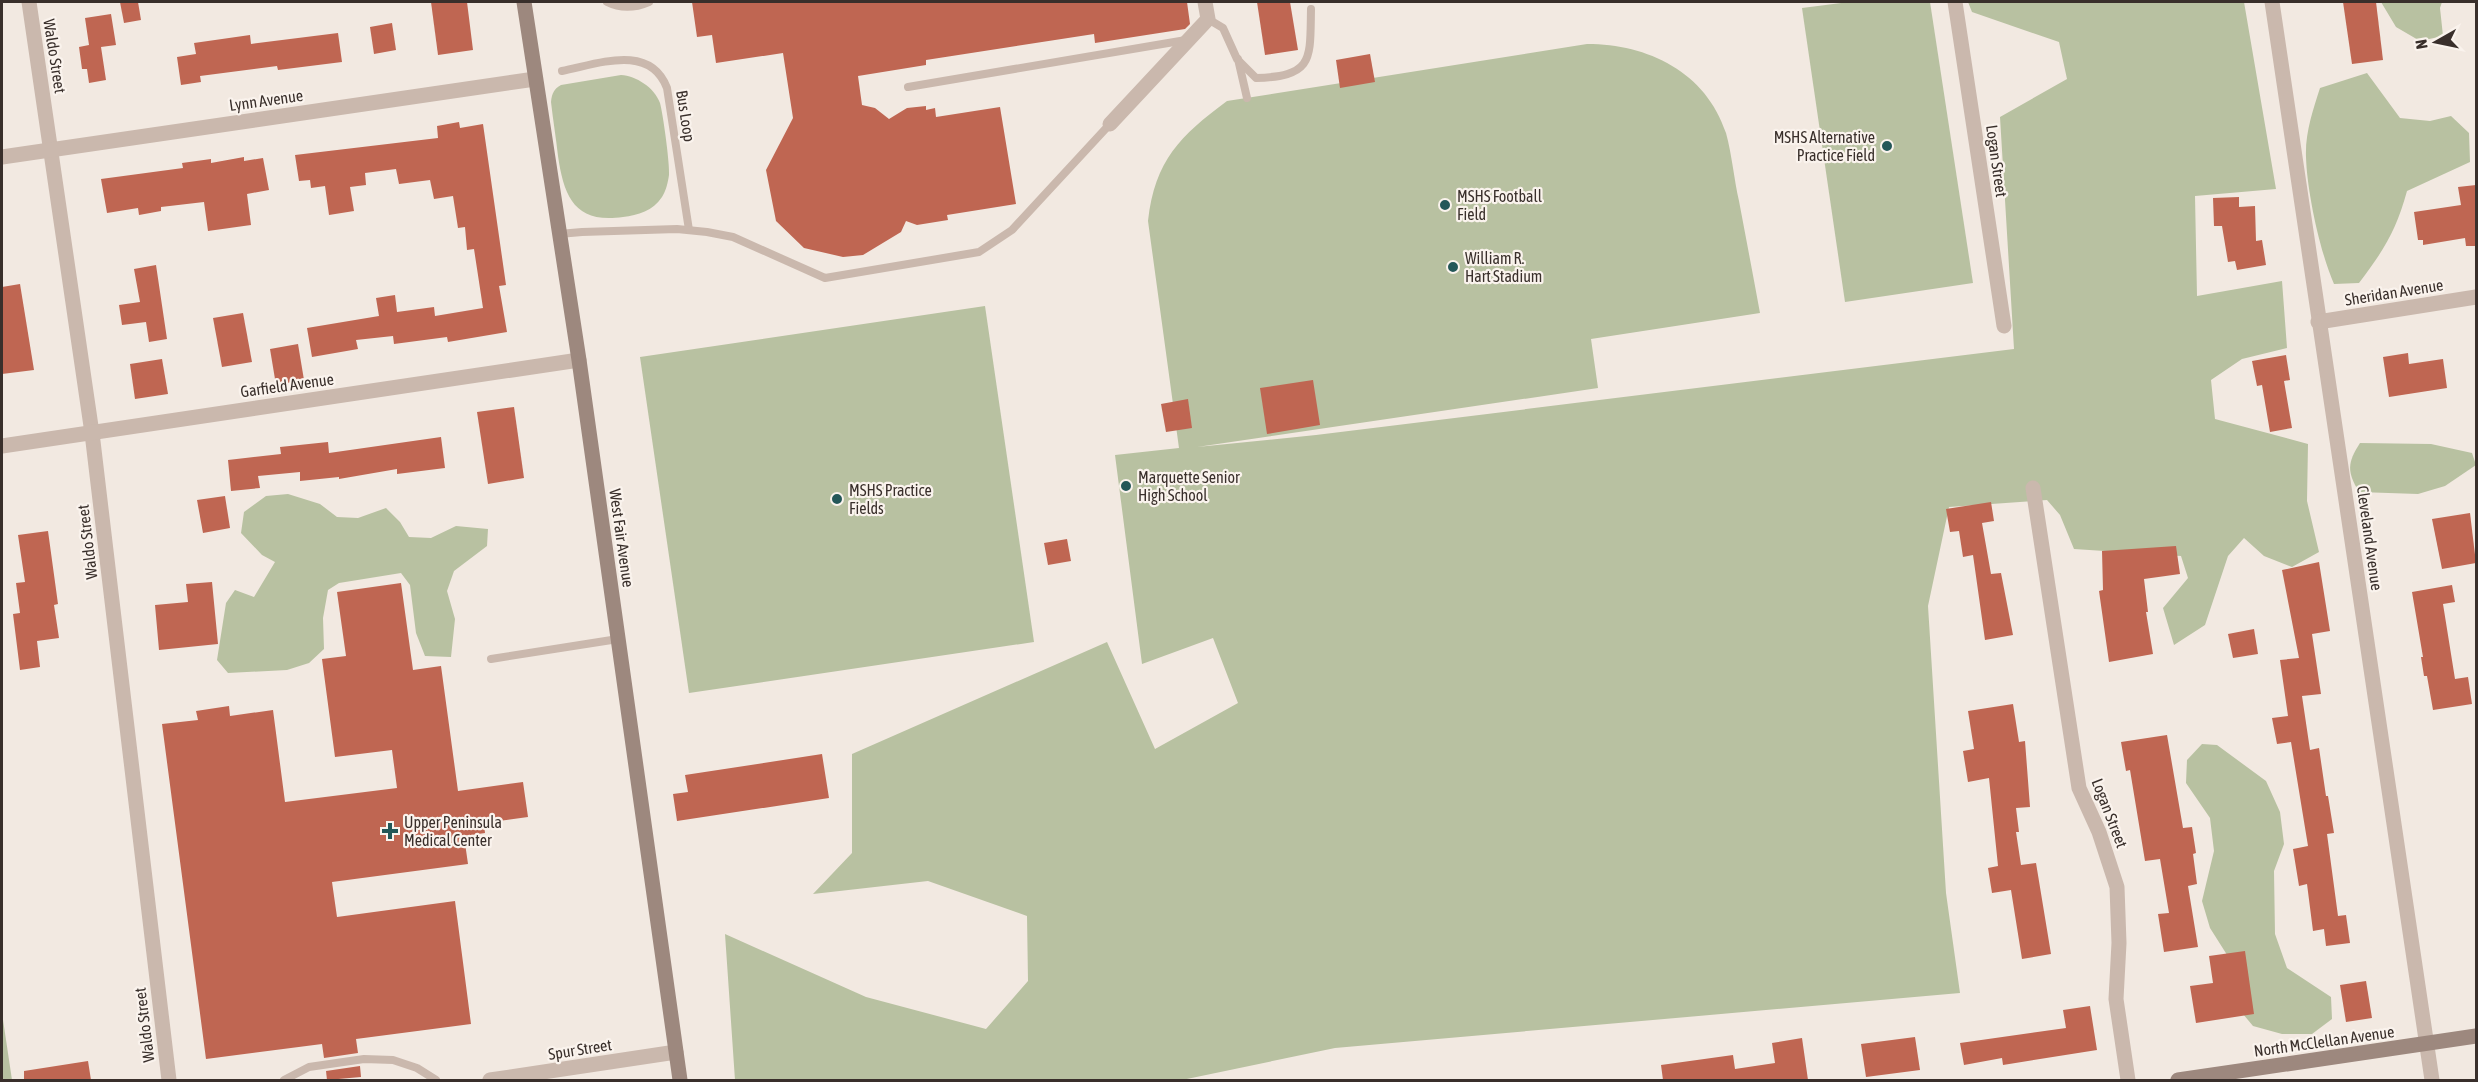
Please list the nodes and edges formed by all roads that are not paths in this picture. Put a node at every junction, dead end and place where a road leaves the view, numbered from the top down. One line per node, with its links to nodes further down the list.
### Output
1 (29, 2): 17 (street, Waldo Street)
2 (524, 2): 13 (street, West Fair Avenue)
3 (607, 2): 4 (lane)
4 (650, 2)
5 (1205, 2): 9 (street)
6 (1955, 2): 23 (street, Logan Street)
7 (2272, 2): 22 (street, Cleveland Avenue)
8 (1311, 9): 11 (lane)
9 (1208, 19): 10 (street); 11 (lane)
10 (1188, 40): 14 (lane); 16 (street)
11 (1238, 58): 15 (lane)
12 (562, 71): 19 (lane, Bus Loop)
13 (535, 79): 17 (street, Lynn Avenue); 20 (street, West Fair Avenue)
14 (908, 87)
15 (1246, 98)
16 (1110, 124): 19 (lane)
17 (51, 149): 18 (street, Lynn Avenue); 25 (street, Waldo Street)
18 (2, 157)
19 (689, 230): 20 (lane)
20 (559, 234): 24 (street, West Fair Avenue)
21 (2476, 297): 22 (street, Sheridan Avenue)
22 (2318, 322): 31 (street, Cleveland Avenue)
23 (2004, 327)
24 (579, 360): 25 (street, Garfield Avenue); 28 (street, West Fair Avenue)
25 (92, 433): 26 (street, Garfield Avenue); 33 (street, Waldo Street)
26 (2, 446)
27 (2033, 488): 38 (street, Logan Street)
28 (618, 639): 29 (lane); 32 (street, West Fair Avenue)
29 (490, 659)
30 (2476, 1036): 31 (street, North McClellan Avenue)
31 (2426, 1044): 39 (street, North McClellan Avenue); 40 (street, Cleveland Avenue)
32 (676, 1052): 36 (street, Spur Street); 37 (street, West Fair Avenue)
33 (169, 1080)
34 (284, 1080): 35 (lane)
35 (436, 1080)
36 (490, 1080)
37 (680, 1080)
38 (2128, 1080)
39 (2178, 1080)
40 (2432, 1080)

